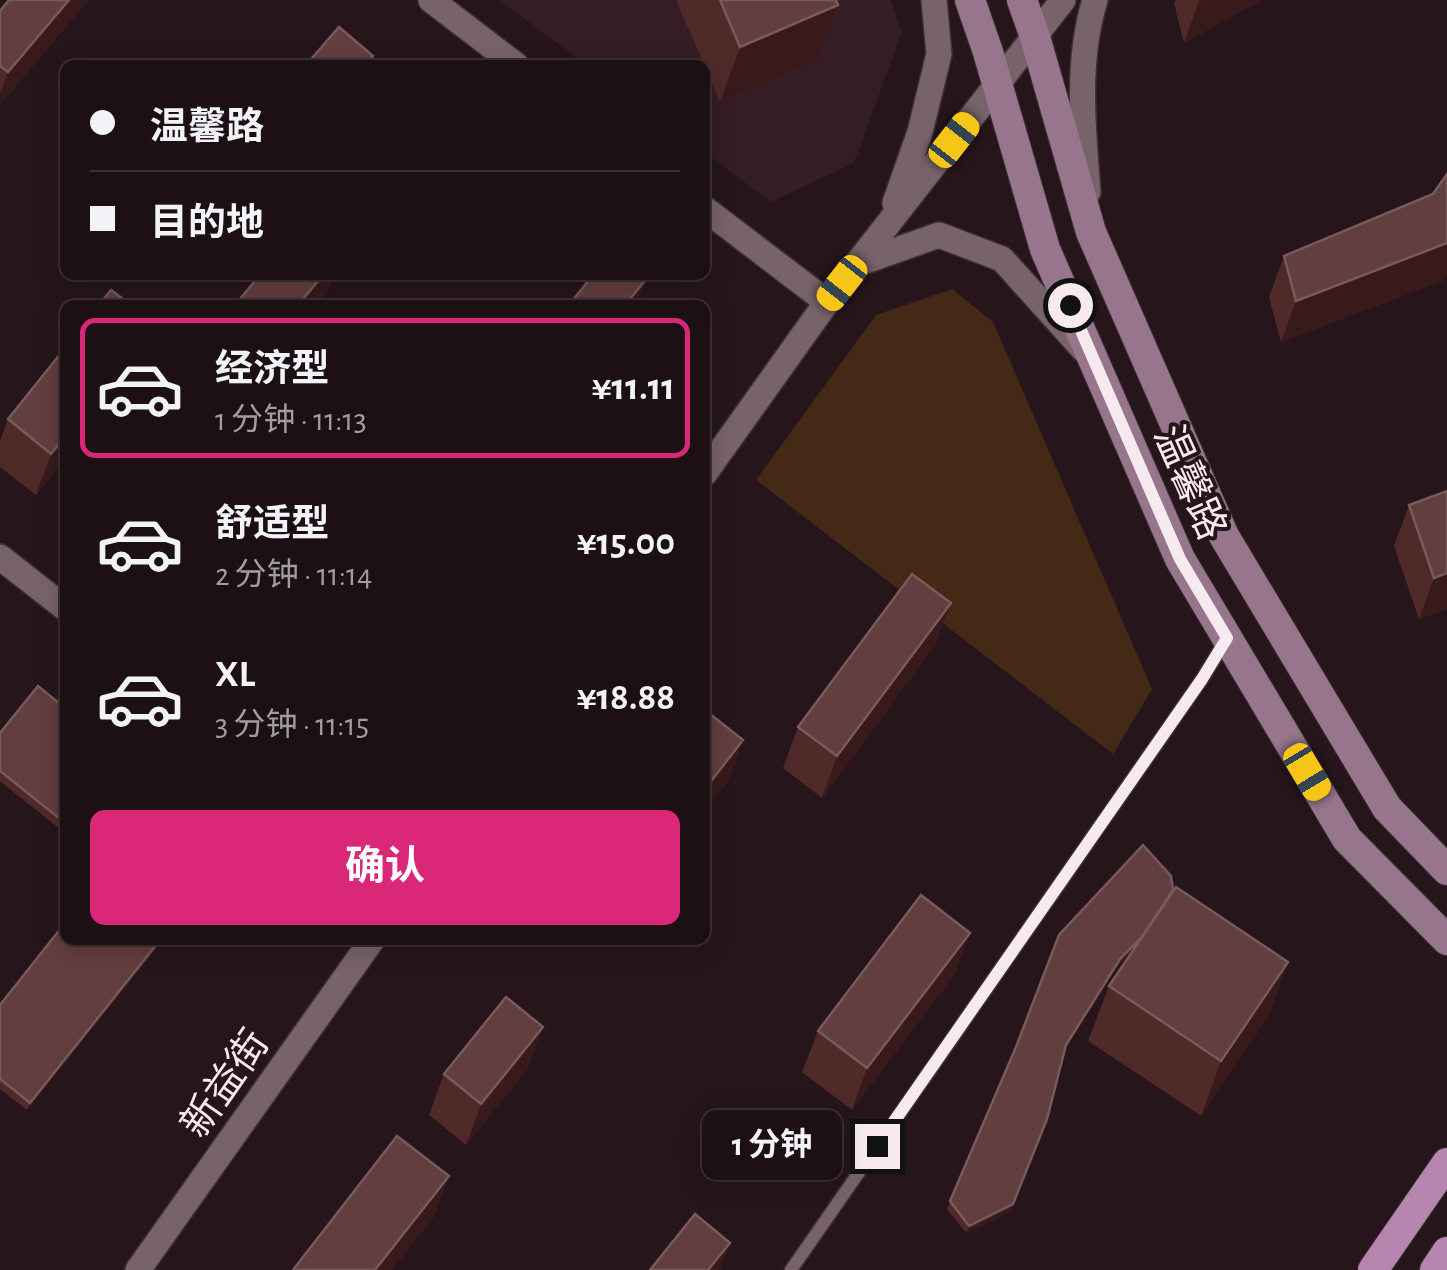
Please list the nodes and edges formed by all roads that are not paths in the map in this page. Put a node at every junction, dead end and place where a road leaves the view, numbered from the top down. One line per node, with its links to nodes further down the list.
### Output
1 (431, 0): 8 (street)
2 (934, 0): 11 (street)
3 (970, 0): 9 (main road, 温馨路)
4 (1022, 0): 7 (main road, 温馨路)
5 (1063, 0): 7 (street)
6 (1094, 0): 12 (street)
7 (1035, 37): 9 (street); 12 (main road, 温馨路)
8 (509, 60)
9 (998, 84): 11 (street); 15 (main road, 温馨路)
10 (710, 213): 14 (street)
11 (888, 224): 13 (street)
12 (1091, 232): 20 (main road, 温馨路)
13 (857, 264): 14 (street); 15 (street)
14 (827, 302): 16 (street)
15 (1094, 361): 19 (main road, 温馨路)
16 (710, 466)
17 (0, 557): 18 (street)
18 (60, 604)
19 (1227, 638): 21 (main road, 温馨路); 26 (lane)
20 (1447, 870)
21 (1447, 940)
22 (368, 945): 25 (street, 新益街)
23 (1447, 1163): 27 (main road)
24 (1447, 1252): 28 (main road)
25 (138, 1270)
26 (791, 1270)
27 (1372, 1270)
28 (1435, 1270)

